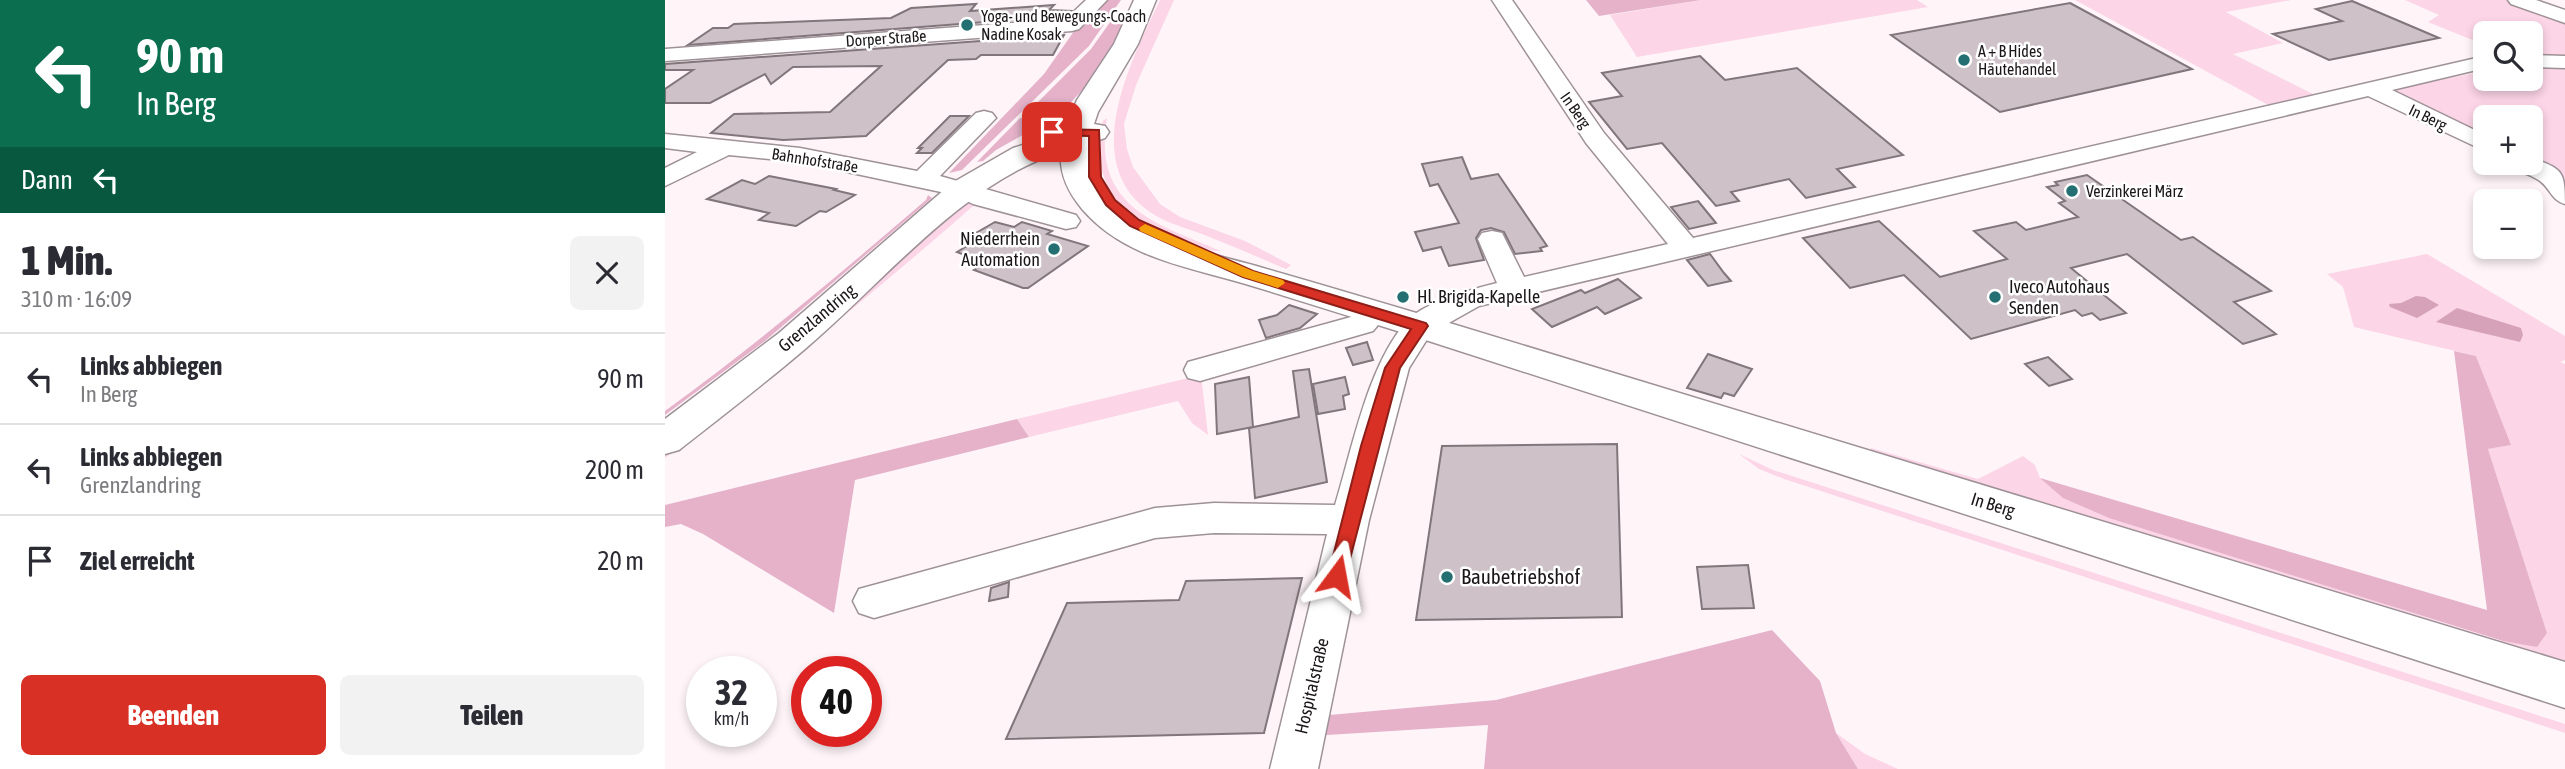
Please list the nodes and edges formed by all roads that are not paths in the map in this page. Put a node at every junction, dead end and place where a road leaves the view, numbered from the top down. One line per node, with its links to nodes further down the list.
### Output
1 (1097, 0): 7 (street, Dorper Straße)
2 (1145, 0): 6 (main road)
3 (1502, 0): 26 (street, In Berg)
4 (2518, 0): 5 (street)
5 (2565, 17)
6 (1125, 45): 11 (main road); 14 (main road)
7 (665, 55)
8 (2543, 61): 9 (street)
9 (2565, 62)
10 (2473, 65): 12 (street, In Berg)
11 (1104, 77): 14 (main road); 15 (main road)
12 (2371, 89): 16 (street, In Berg); 26 (street, In Berg)
13 (984, 118): 21 (street)
14 (1083, 134): 15 (main road, Grenzlandring); 22 (main road, Grenzlandring); 28 (main road, In Berg)
15 (1038, 136): 22 (main road, Grenzlandring)
16 (2473, 138)
17 (665, 141): 18 (street, Bahnhofstraße)
18 (726, 147): 20 (street); 21 (street, Bahnhofstraße)
19 (2543, 173): 23 (street)
20 (665, 178)
21 (923, 180): 22 (street, Bahnhofstraße)
22 (963, 189): 24 (street, Bahnhofstraße); 31 (main road, Grenzlandring)
23 (2565, 196)
24 (1066, 221)
25 (1492, 239): 27 (street)
26 (1685, 247): 27 (street, In Berg)
27 (1514, 288): 29 (street, In Berg)
28 (1373, 313): 29 (main road, In Berg); 30 (street)
29 (1420, 326): 32 (street, Hospitalstraße); 34 (main road, In Berg)
30 (1200, 370)
31 (665, 440)
32 (1350, 520): 33 (street); 35 (street, Hospitalstraße)
33 (874, 601)
34 (2565, 685)
35 (1294, 769)

